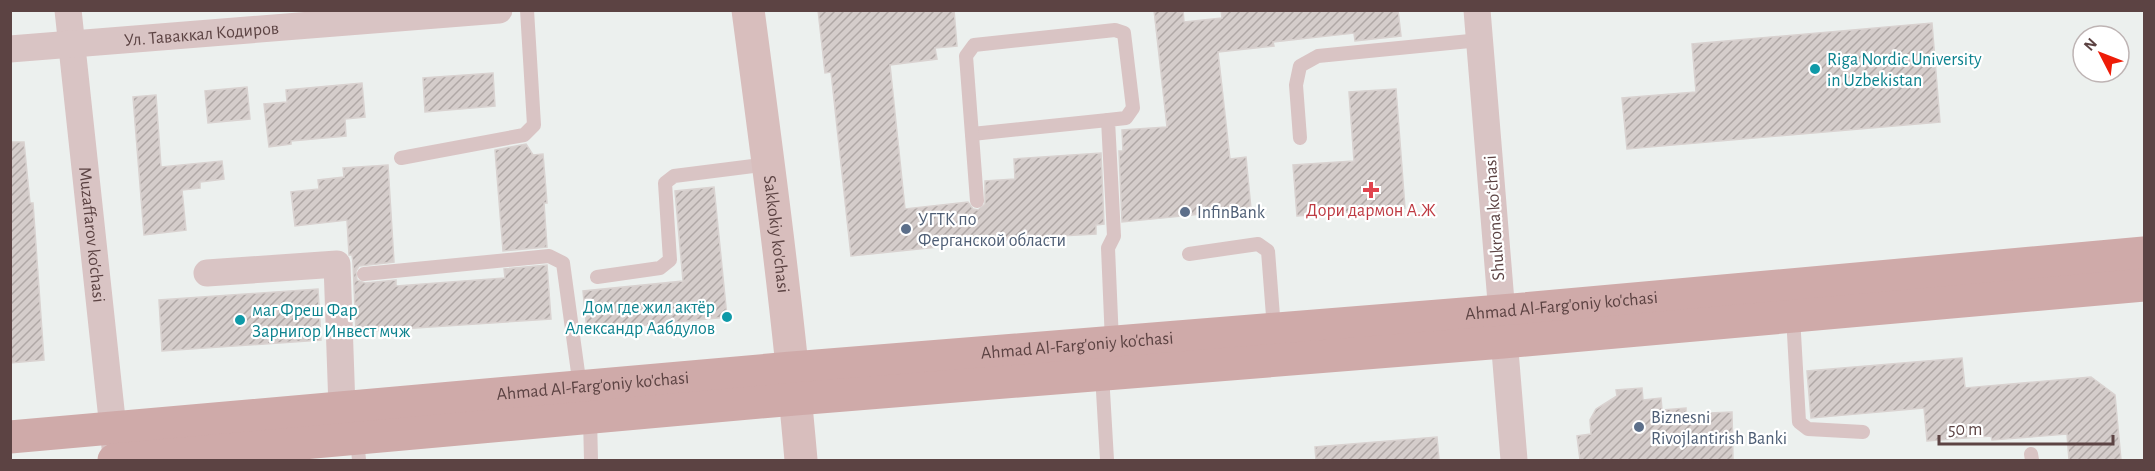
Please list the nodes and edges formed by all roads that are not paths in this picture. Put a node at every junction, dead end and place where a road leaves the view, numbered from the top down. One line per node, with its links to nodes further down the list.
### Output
1 (68, 10): 7 (street, Muzaffarov ko'chasi)
2 (499, 10): 7 (street, Ул. Таваккал Кодиров)
3 (527, 10): 12 (lane)
4 (748, 10): 13 (street, Sakkokiy ko'chasi)
5 (1477, 10): 6 (street, Shukrona koʻchasi)
6 (1480, 40): 11 (lane); 22 (street, Shukrona koʻchasi)
7 (72, 44): 8 (street, Ул. Таваккал Кодиров); 33 (street, Muzaffarov ko'chasi)
8 (10, 49)
9 (1108, 120): 10 (lane); 10 (lane); 24 (lane)
10 (972, 134): 14 (lane)
11 (1300, 138)
12 (401, 158)
13 (769, 164): 19 (lane); 26 (street, Sakkokiy ko'chasi)
14 (977, 201)
15 (1189, 254): 23 (lane)
16 (2145, 254): 22 (main road, Ahmad Al-Farg'oniy ko'chasi)
17 (207, 273): 28 (street)
18 (364, 274): 27 (lane)
19 (597, 277)
20 (2145, 285): 21 (main road, Ahmad Al-Farg'oniy ko'chasi)
21 (1793, 316): 22 (main road, Ahmad Al-Farg'oniy ko'chasi); 30 (lane)
22 (1502, 326): 23 (main road, Ahmad Al-Farg'oniy ko'chasi); 25 (main road, Ahmad Al-Farg'oniy ko'chasi); 37 (street, Shukrona koʻchasi)
23 (1274, 329): 24 (main road, Ahmad Al-Farg'oniy ko'chasi)
24 (1112, 342): 26 (main road, Ahmad Al-Farg'oniy ko'chasi)
25 (1102, 374): 26 (main road, Ahmad Al-Farg'oniy ko'chasi); 36 (lane)
26 (794, 383): 27 (main road, Ahmad Al-Farg'oniy ko'chasi); 29 (main road, Ahmad Al-Farg'oniy ko'chasi); 35 (street, Sakkokiy ko'chasi)
27 (580, 387): 28 (main road, Ahmad Al-Farg'oniy ko'chasi)
28 (342, 408): 33 (main road, Ahmad Al-Farg'oniy ko'chasi)
29 (590, 418): 32 (main road, Ahmad Al-Farg'oniy ko'chasi); 34 (lane)
30 (1863, 432)
31 (10, 437): 33 (main road, Ahmad Al-Farg'oniy ko'chasi)
32 (358, 450): 33 (main road, Ahmad Al-Farg'oniy ko'chasi)
33 (115, 453)
34 (591, 460)
35 (801, 460)
36 (1107, 460)
37 (1514, 460)

